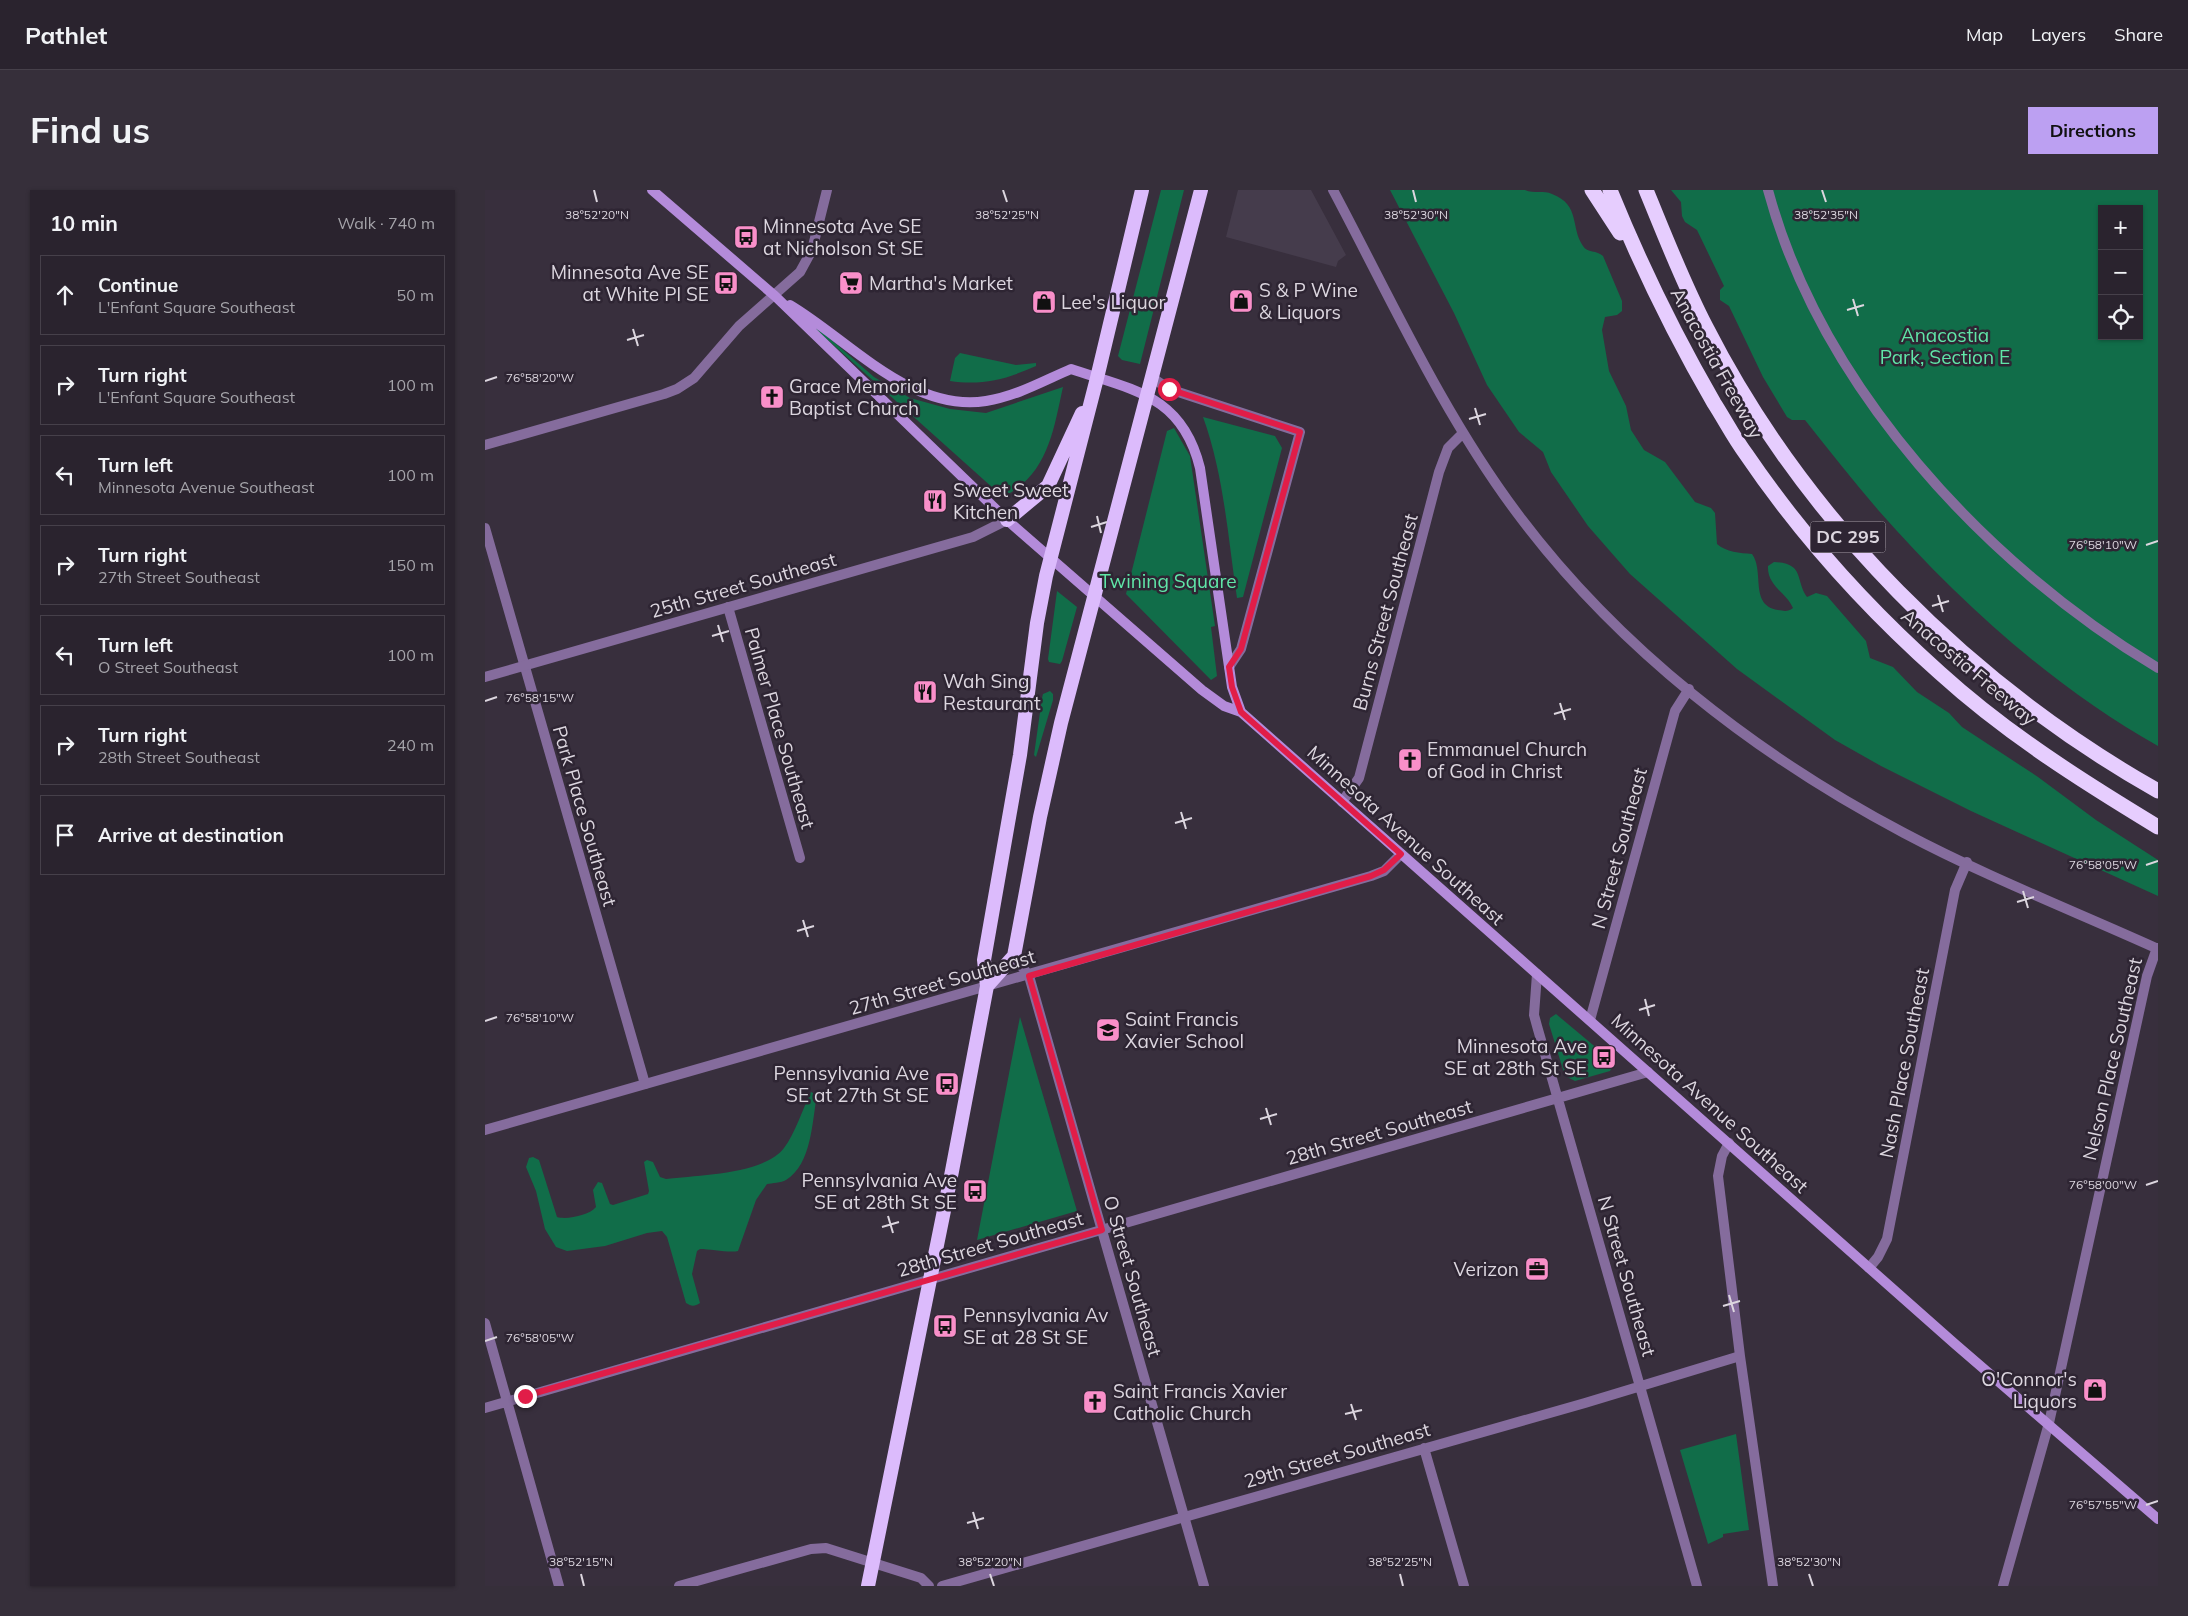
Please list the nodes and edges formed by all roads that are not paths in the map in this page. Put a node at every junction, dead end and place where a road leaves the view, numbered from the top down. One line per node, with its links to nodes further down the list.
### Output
1 (652, 190): 11 (main road, Minnesota Avenue Southeast)
2 (827, 190): 11 (street)
3 (1142, 190): 13 (highway)
4 (1201, 190): 12 (highway)
5 (1333, 190): 15 (street)
6 (1592, 190): 10 (highway)
7 (1610, 190): 10 (highway, Anacostia Freeway / DC 295)
8 (1646, 190): 28 (highway, Anacostia Freeway / DC 295)
9 (1768, 190): 24 (street)
10 (1641, 265): 30 (highway, Anacostia Freeway / DC 295)
11 (775, 296): 13 (main road, Minnesota Avenue Southeast); 16 (street); 17 (main road, Minnesota Avenue Southeast)
12 (1151, 377): 14 (highway); 23 (street)
13 (1097, 378): 14 (main road, Minnesota Avenue Southeast); 17 (highway); 19 (highway)
14 (1146, 394): 20 (highway); 23 (main road, Minnesota Avenue Southeast)
15 (1463, 433): 26 (street); 29 (street, Burns Street Southeast)
16 (485, 445)
17 (1007, 520): 19 (main road, Minnesota Avenue Southeast); 21 (street, 25th Street Southeast)
18 (485, 528): 22 (street, Park Place Southeast)
19 (1050, 558): 20 (main road, Minnesota Avenue Southeast); 38 (highway)
20 (1093, 596): 27 (main road, Minnesota Avenue Southeast); 35 (highway)
21 (728, 607): 22 (street, 25th Street Southeast); 32 (street, Palmer Place Southeast)
22 (524, 666): 25 (street, 25th Street Southeast); 41 (street, Park Place Southeast)
23 (1229, 667): 27 (main road, Minnesota Avenue Southeast)
24 (2158, 668)
25 (485, 677)
26 (1689, 689): 33 (street); 39 (street, N Street Southeast)
27 (1241, 712): 29 (main road, Minnesota Avenue Southeast)
28 (2158, 791)
29 (1342, 802): 31 (main road, Minnesota Avenue Southeast)
30 (2158, 827)
31 (1401, 854): 36 (main road, Minnesota Avenue Southeast); 37 (street, 27th Street Southeast)
32 (799, 858)
33 (1967, 862): 34 (street); 46 (street, Nash Place Southeast)
34 (2157, 948): 53 (street, Nelson Place Southeast)
35 (1014, 956): 37 (street); 38 (highway)
36 (1537, 974): 39 (main road, Minnesota Avenue Southeast); 42 (street, N Street Southeast)
37 (1029, 976): 38 (street, 27th Street Southeast); 45 (street, O Street Southeast)
38 (987, 986): 41 (street, 27th Street Southeast); 47 (highway)
39 (1589, 1020): 40 (main road, Minnesota Avenue Southeast)
40 (1648, 1072): 42 (street, 28th Street Southeast); 44 (main road, Minnesota Avenue Southeast)
41 (645, 1084): 43 (street, 27th Street Southeast)
42 (1559, 1099): 45 (street, 28th Street Southeast); 50 (street, N Street Southeast)
43 (485, 1130)
44 (1729, 1143): 46 (main road, Minnesota Avenue Southeast); 49 (street)
45 (1102, 1230): 47 (street, 28th Street Southeast); 55 (street, O Street Southeast)
46 (1869, 1268): 53 (main road, Minnesota Avenue Southeast)
47 (931, 1279): 51 (street, 28th Street Southeast); 57 (highway)
48 (485, 1323): 51 (street)
49 (1740, 1356): 50 (street, 29th Street Southeast); 66 (street)
50 (1641, 1386): 54 (street, 29th Street Southeast); 65 (street, N Street Southeast)
51 (507, 1401): 52 (street, 28th Street Southeast); 58 (street)
52 (485, 1408)
53 (2049, 1423): 56 (main road, Minnesota Avenue Southeast); 67 (street, Nelson Place Southeast)
54 (1425, 1448): 55 (street, 29th Street Southeast); 64 (street)
55 (1184, 1517): 62 (street, 29th Street Southeast); 63 (street, O Street Southeast)
56 (2158, 1519)
57 (873, 1562): 59 (street); 60 (highway); 61 (street)
58 (559, 1586)
59 (679, 1586)
60 (868, 1586)
61 (929, 1586)
62 (943, 1586)
63 (1204, 1586)
64 (1464, 1586)
65 (1697, 1586)
66 (1773, 1586)
67 (2003, 1586)

